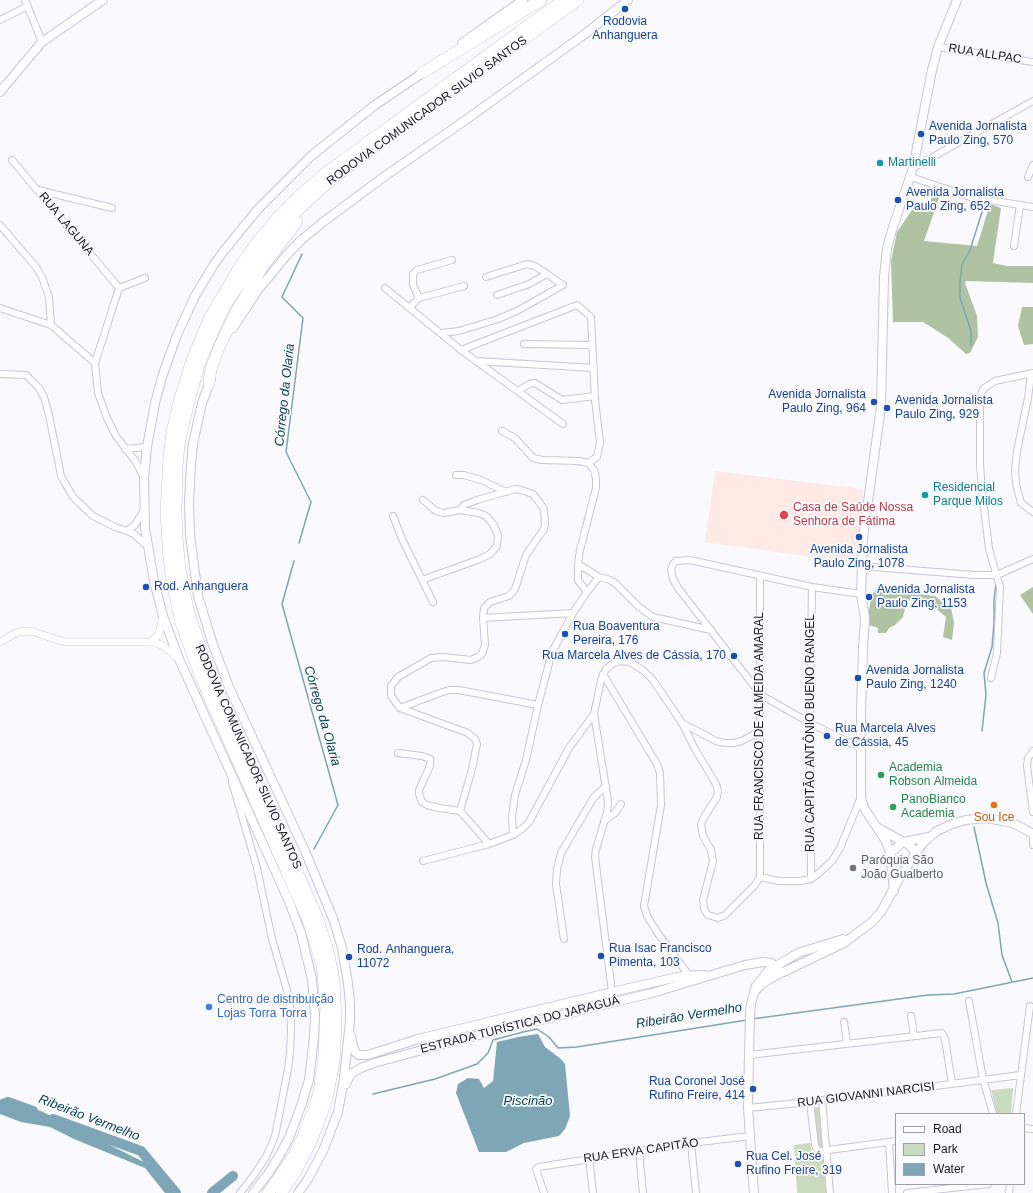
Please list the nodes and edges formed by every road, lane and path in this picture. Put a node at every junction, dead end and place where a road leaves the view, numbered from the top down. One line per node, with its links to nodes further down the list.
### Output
1 (103, 0): 10 (main road)
2 (523, 0): 13 (main road)
3 (541, 0): 13 (highway)
4 (563, 0): 158 (highway, RODOVIA COMUNICADOR SILVIO SANTOS)
5 (578, 0): 21 (highway, RODOVIA COMUNICADOR SILVIO SANTOS)
6 (628, 0): 51 (main road)
7 (957, 0): 11 (main road)
8 (27, 3): 9 (street); 10 (street)
9 (0, 20)
10 (42, 42): 14 (main road)
11 (938, 47): 12 (street, RUA ALLPAC); 18 (main road)
12 (1033, 62)
13 (422, 73): 56 (main road)
14 (0, 92)
15 (1033, 100): 18 (street)
16 (12, 160): 22 (street, RUA LAGUNA)
17 (1033, 165): 20 (street)
18 (913, 168): 19 (main road)
19 (911, 177): 25 (street); 71 (main road)
20 (1028, 177)
21 (326, 184): 51 (highway); 159 (highway, RODOVIA COMUNICADOR SILVIO SANTOS)
22 (38, 190): 23 (street); 24 (street, RUA LAGUNA)
23 (55, 194): 24 (street); 27 (street)
24 (48, 203): 35 (street, RUA LAGUNA)
25 (1020, 205): 26 (street); 29 (street)
26 (1033, 207)
27 (112, 208)
28 (0, 225): 41 (street)
29 (1014, 246)
30 (452, 260): 38 (street)
31 (547, 274): 32 (street); 37 (street); 42 (street)
32 (486, 277)
33 (145, 278): 35 (street)
34 (464, 286): 38 (street)
35 (120, 288): 47 (street)
36 (385, 288): 40 (street)
37 (497, 295)
38 (419, 298): 40 (street)
39 (0, 308): 41 (street)
40 (409, 308): 42 (street)
41 (51, 325): 47 (street)
42 (440, 333): 45 (street)
43 (524, 344): 44 (street)
44 (592, 345): 45 (street); 48 (street)
45 (461, 350): 46 (street)
46 (476, 361): 48 (street); 52 (street)
47 (95, 363): 57 (street)
48 (594, 368): 53 (street)
49 (0, 374): 67 (street)
50 (1032, 374): 65 (street); 73 (street)
51 (209, 383): 134 (main road)
52 (518, 391): 53 (street); 54 (street)
53 (595, 396): 58 (street)
54 (563, 424)
55 (502, 431): 58 (street)
56 (147, 447): 57 (street); 60 (main road)
57 (125, 448): 60 (street)
58 (588, 463): 70 (street)
59 (456, 475): 61 (street)
60 (144, 478): 63 (main road)
61 (506, 492): 64 (street); 82 (street)
62 (423, 500): 64 (street)
63 (144, 510): 67 (street); 68 (main road)
64 (460, 510): 75 (street)
65 (1033, 512)
66 (393, 516): 75 (street)
67 (127, 531): 68 (street)
68 (148, 547): 81 (main road)
69 (1033, 559): 73 (street)
70 (578, 564): 74 (street); 77 (street)
71 (861, 566): 73 (street); 78 (main road)
72 (760, 576): 76 (street); 83 (street); 89 (street, RUA FRANCISCO DE ALMEIDA AMARAL)
73 (997, 576): 88 (street)
74 (599, 577): 77 (street); 83 (street)
75 (422, 580): 79 (street)
76 (812, 587): 78 (street); 94 (street, RUA CAPITÃO ANTÔNIO BUENO RANGEL)
77 (586, 592): 80 (street)
78 (861, 594): 96 (main road)
79 (433, 602)
80 (573, 613): 82 (street); 90 (street)
81 (163, 616): 85 (street); 86 (main road)
82 (483, 618): 91 (street)
83 (711, 630): 89 (street)
84 (0, 642): 85 (street)
85 (151, 642): 86 (street)
86 (179, 658): 99 (main road)
87 (603, 674): 92 (street); 93 (street); 128 (street)
88 (991, 678)
89 (761, 695): 94 (street); 95 (street, RUA FRANCISCO DE ALMEIDA AMARAL)
90 (538, 704): 91 (street); 108 (street)
91 (400, 708): 103 (street)
92 (594, 714): 100 (street); 108 (street)
93 (682, 723): 95 (street); 117 (street)
94 (810, 723): 96 (street); 119 (street, RUA CAPITÃO ANTÔNIO BUENO RANGEL)
95 (760, 731): 117 (street, RUA FRANCISCO DE ALMEIDA AMARAL)
96 (860, 748): 101 (main road)
97 (1033, 750): 104 (street)
98 (398, 754): 103 (street)
99 (227, 764): 156 (street); 157 (main road)
100 (606, 786): 105 (street); 122 (street)
101 (861, 797): 106 (main road); 119 (street)
102 (621, 804): 105 (street)
103 (460, 811): 111 (street)
104 (1033, 812)
105 (604, 821): 129 (street)
106 (877, 828): 110 (main road); 113 (main road)
107 (1033, 833): 109 (main road); 112 (street)
108 (513, 835): 111 (street)
109 (929, 837): 110 (main road); 114 (main road)
110 (903, 842): 113 (main road); 114 (main road)
111 (489, 844): 115 (street)
112 (1033, 845)
113 (890, 853): 116 (main road)
114 (916, 853): 118 (main road)
115 (423, 861)
116 (893, 872): 118 (main road); 120 (main road)
117 (760, 877): 119 (street)
118 (900, 877): 120 (main road)
119 (811, 879)
120 (894, 890): 121 (main road)
121 (854, 937): 123 (main road); 127 (main road)
122 (564, 938)
123 (798, 953): 124 (main road, ESTRADA TURÍSTICA DO JARAGUÁ); 126 (main road)
124 (768, 962): 125 (main road, ESTRADA TURÍSTICA DO JARAGUÁ); 126 (main road)
125 (745, 966): 127 (main road); 128 (main road, ESTRADA TURÍSTICA DO JARAGUÁ)
126 (776, 966): 127 (main road); 127 (main road)
127 (772, 975): 138 (main road)
128 (691, 979): 129 (main road, ESTRADA TURÍSTICA DO JARAGUÁ); 131 (main road, ESTRADA TURÍSTICA DO JARAGUÁ)
129 (612, 992): 131 (street); 134 (main road, ESTRADA TURÍSTICA DO JARAGUÁ)
130 (969, 1001): 140 (street)
131 (614, 1003): 142 (main road, ESTRADA TURÍSTICA DO JARAGUÁ)
132 (1030, 1006): 139 (street)
133 (911, 1016): 136 (street)
134 (350, 1022): 142 (main road)
135 (844, 1022): 137 (street)
136 (914, 1036): 137 (street); 141 (street)
137 (846, 1043): 138 (street)
138 (749, 1055): 145 (main road)
139 (1021, 1075): 140 (street, RUA GIOVANNI NARCISI); 147 (street)
140 (983, 1079): 141 (street, RUA GIOVANNI NARCISI); 146 (street)
141 (952, 1084): 143 (street, RUA GIOVANNI NARCISI)
142 (342, 1096): 160 (main road)
143 (822, 1100): 144 (street, RUA GIOVANNI NARCISI); 152 (street)
144 (810, 1102): 145 (street, RUA GIOVANNI NARCISI); 152 (street)
145 (748, 1108): 148 (main road)
146 (993, 1113)
147 (1016, 1113)
148 (750, 1136): 151 (street, RUA ERVA CAPITÃO); 165 (main road)
149 (895, 1141): 150 (street)
150 (889, 1142): 152 (street); 167 (street)
151 (691, 1143): 153 (street, RUA ERVA CAPITÃO); 164 (street)
152 (826, 1150): 166 (street)
153 (639, 1151): 154 (street, RUA ERVA CAPITÃO); 163 (street)
154 (589, 1158): 161 (street, RUA ERVA CAPITÃO); 162 (street)
155 (979, 1185): 168 (street)
156 (240, 1193)
157 (253, 1193)
158 (268, 1193)
159 (281, 1193)
160 (298, 1193)
161 (544, 1193)
162 (593, 1193)
163 (643, 1193)
164 (696, 1193)
165 (754, 1193)
166 (830, 1193)
167 (892, 1193)
168 (907, 1193)

